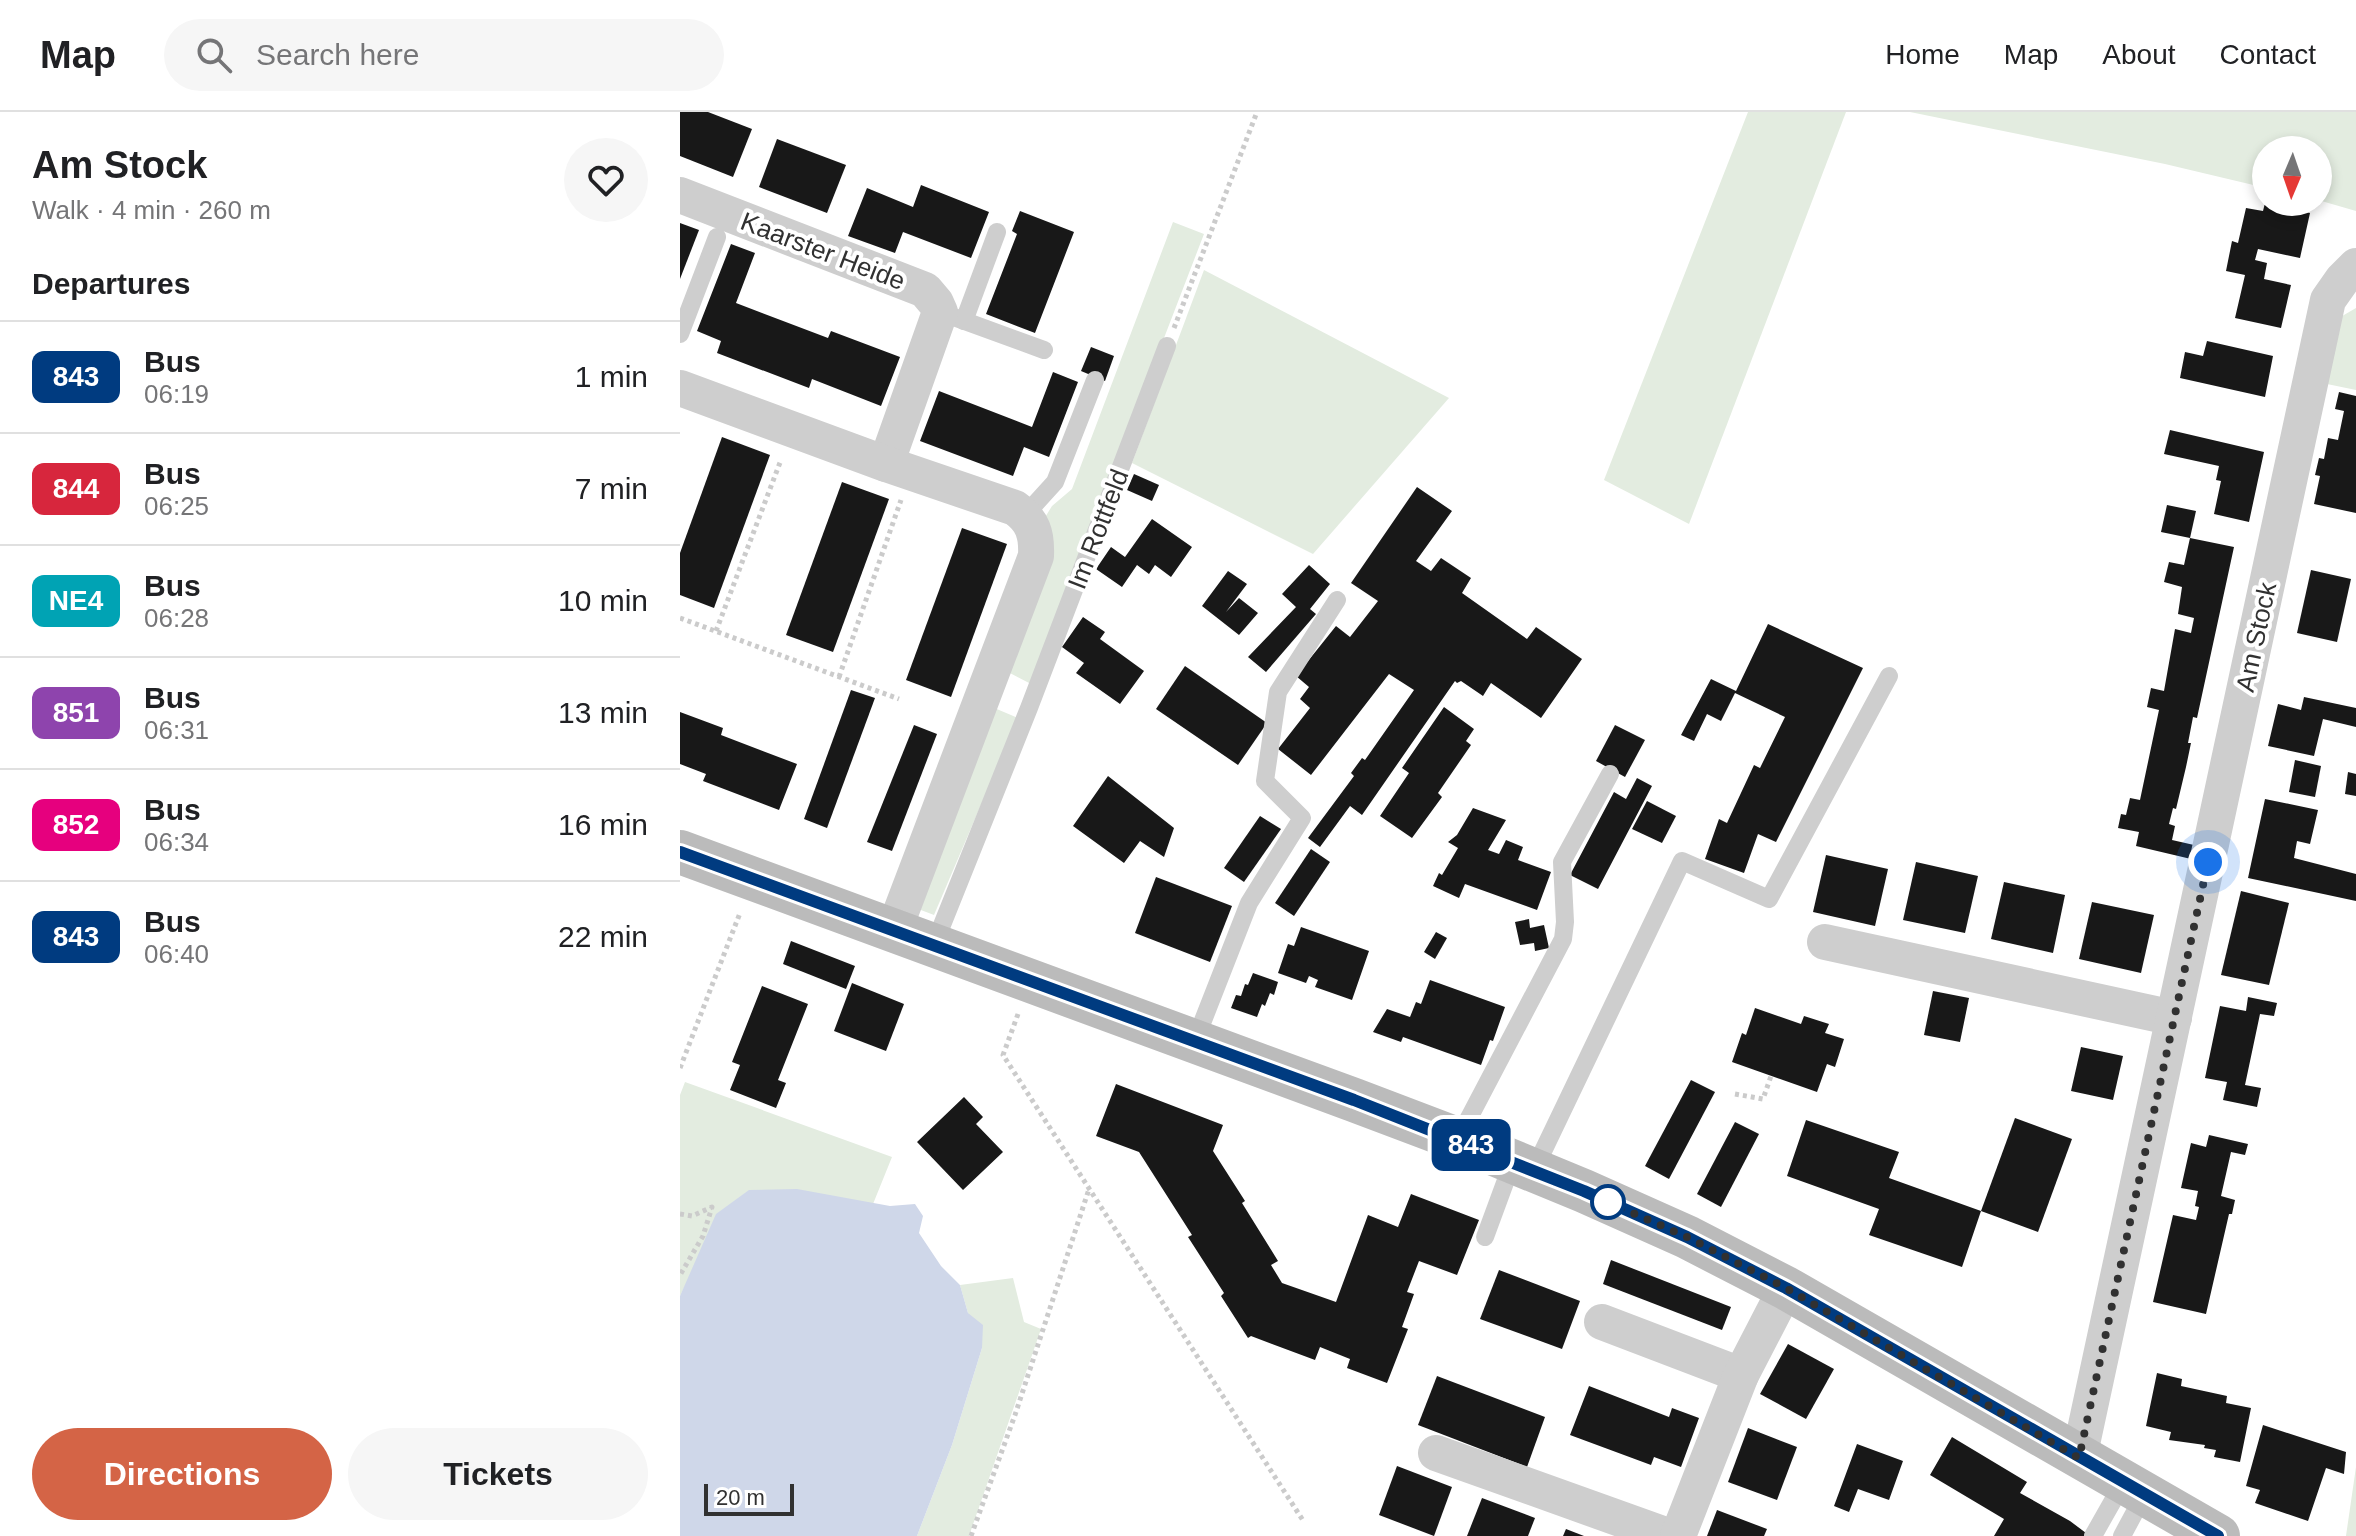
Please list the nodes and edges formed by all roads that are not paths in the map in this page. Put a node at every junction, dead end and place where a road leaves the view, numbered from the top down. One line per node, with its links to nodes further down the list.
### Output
1 (680, 195): 5 (street, Kaarster Heide)
2 (997, 232): 5 (lane)
3 (717, 237): 6 (lane)
4 (2356, 266): 19 (street, Am Stock)
5 (952, 317): 8 (lane); 11 (street)
6 (680, 334)
7 (1167, 346): 17 (lane, Im Rottfeld)
8 (1044, 350)
9 (1095, 380): 12 (lane)
10 (680, 388): 11 (street)
11 (898, 468): 12 (street)
12 (1025, 515): 17 (street, Im Rottfeld)
13 (1337, 600): 20 (lane)
14 (1889, 676): 22 (lane)
15 (1610, 774): 21 (lane)
16 (680, 852): 17 (main road)
17 (914, 938): 20 (main road)
18 (1825, 942): 19 (street)
19 (2174, 1018): 28 (street, Am Stock)
20 (1195, 1041): 21 (main road)
21 (1458, 1139): 22 (main road)
22 (1523, 1166): 23 (lane); 24 (main road)
23 (1485, 1237)
24 (1786, 1288): 26 (street); 28 (main road)
25 (1602, 1322): 26 (street)
26 (1741, 1375): 31 (street)
27 (1436, 1453): 30 (street)
28 (2079, 1458): 29 (main road)
29 (2134, 1489): 32 (lane); 33 (lane); 34 (main road)
30 (1668, 1536)
31 (1678, 1536)
32 (2093, 1536)
33 (2122, 1536)
34 (2218, 1536)

